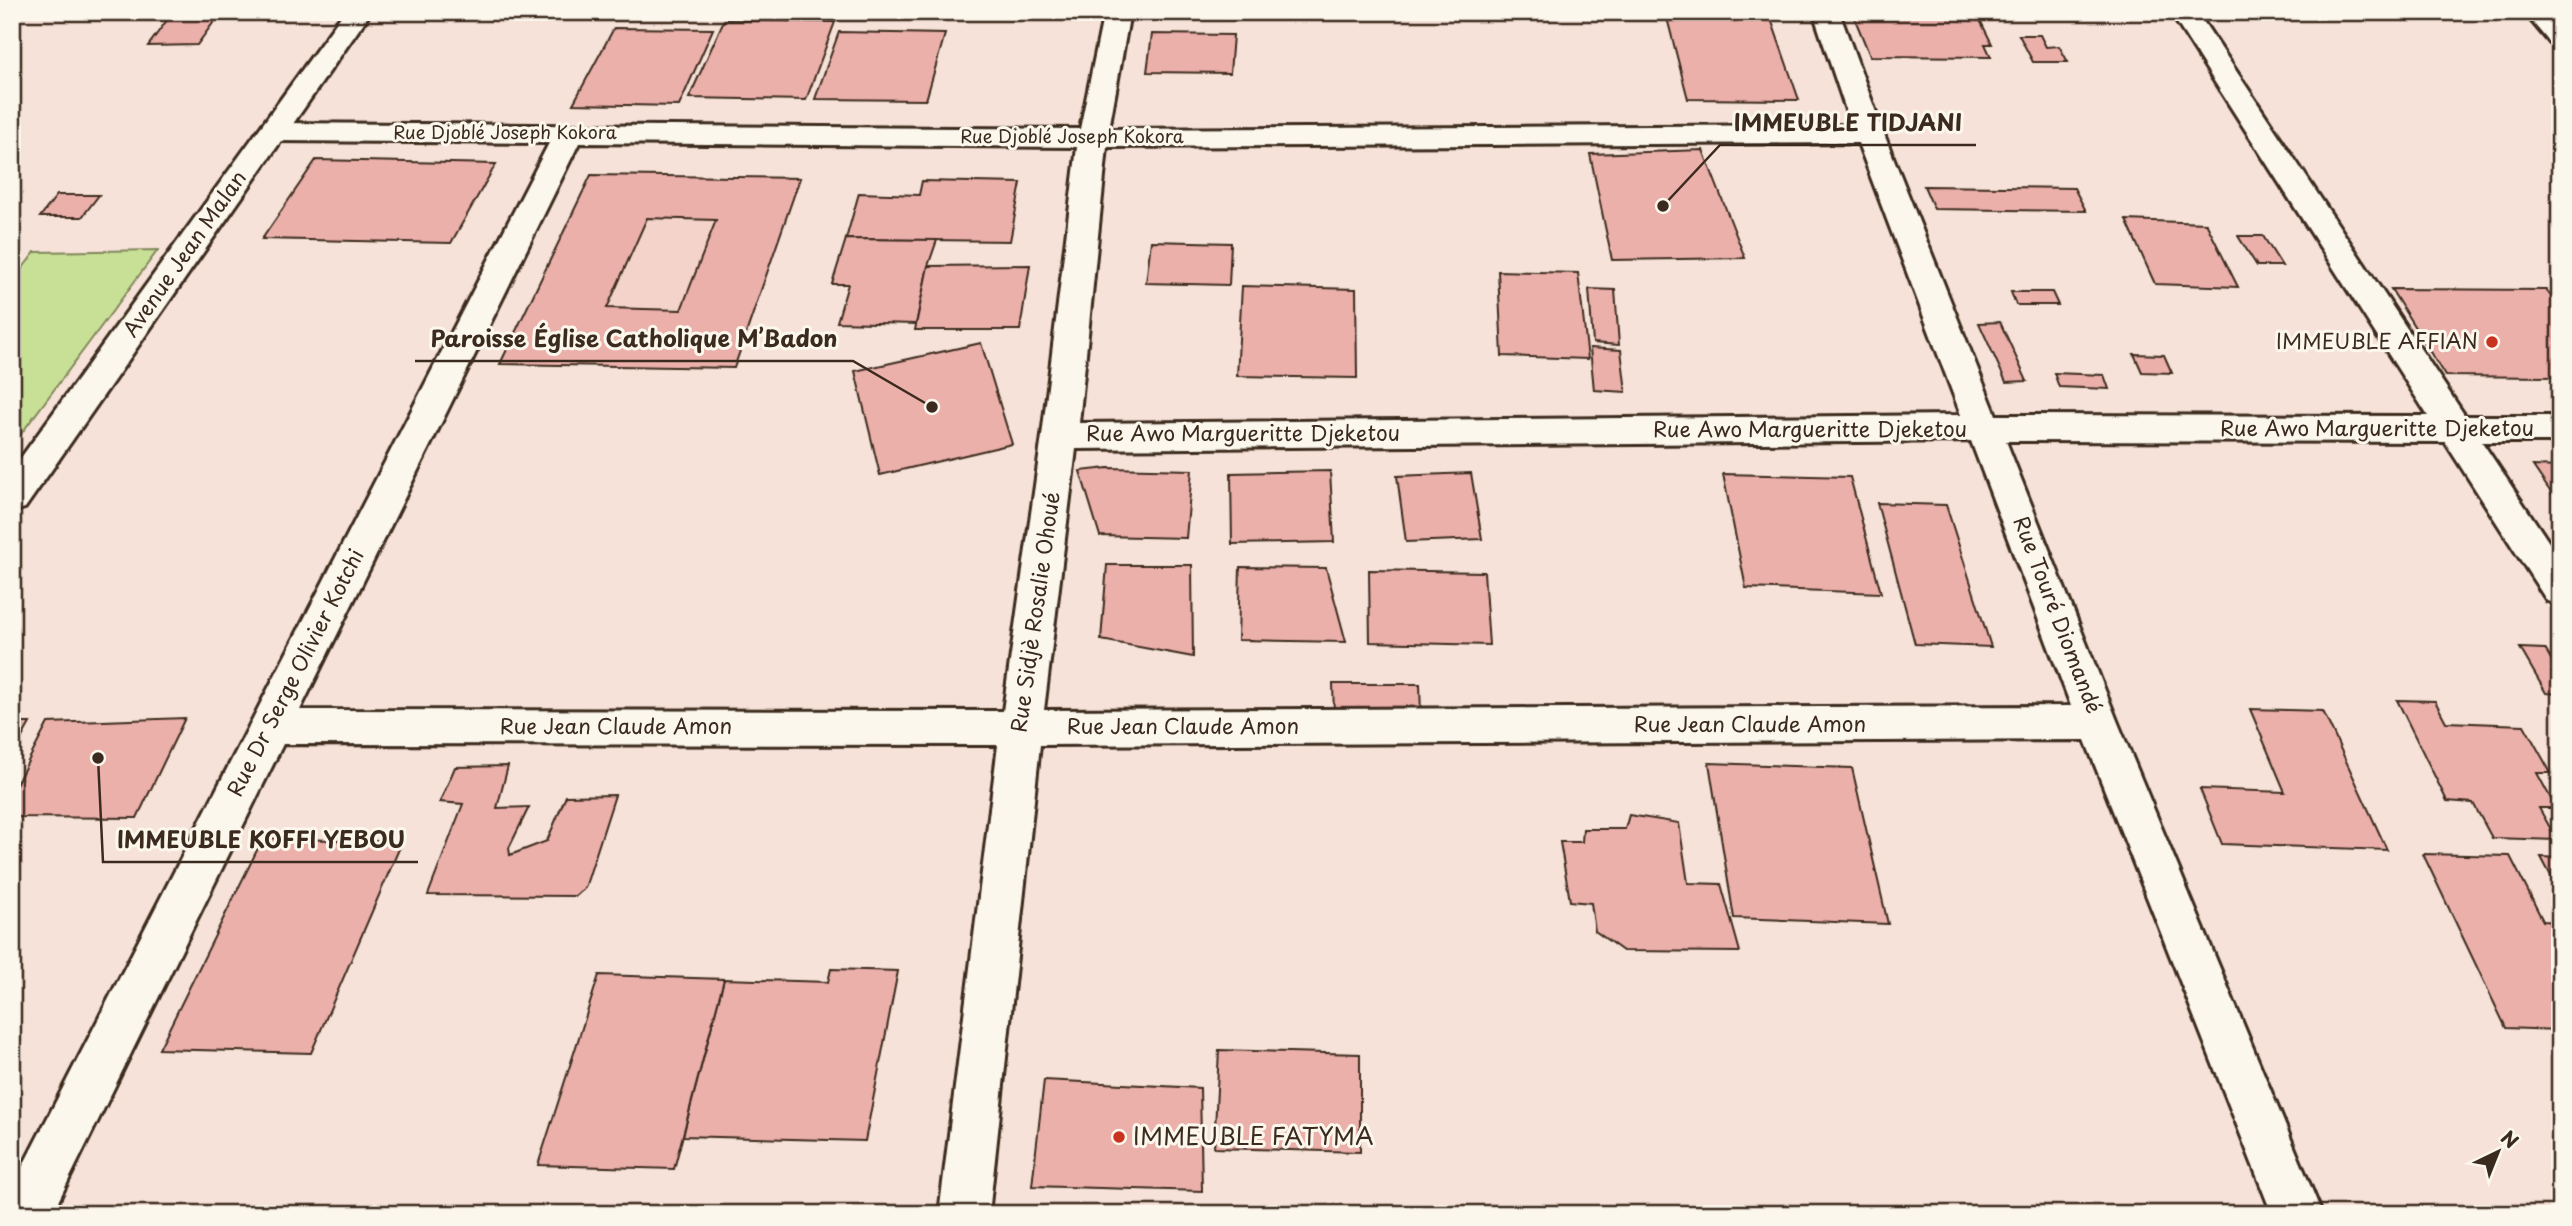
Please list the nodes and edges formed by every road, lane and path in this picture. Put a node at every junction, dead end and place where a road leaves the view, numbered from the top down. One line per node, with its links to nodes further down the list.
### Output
1 (358, 12): 7 (street, Avenue Jean Malan)
2 (1116, 12): 10 (street, Rue Sidjè Rosalie Ohoué)
3 (1826, 12): 9 (street, Rue Touré Diomandé)
4 (2183, 12): 12 (street)
5 (2537, 12): 6 (street)
6 (2560, 37)
7 (274, 132): 8 (street, Rue Djoblé Joseph Kokora); 15 (street, Avenue Jean Malan)
8 (569, 132): 10 (street, Rue Djoblé Joseph Kokora); 18 (street, Rue Dr Serge Olivier Kotchi)
9 (1869, 134): 10 (street, Rue Djoblé Joseph Kokora); 11 (street, Rue Touré Diomandé)
10 (1093, 138): 14 (street, Rue Sidjè Rosalie Ohoué)
11 (1986, 428): 12 (street, Rue Awo Margueritte Djeketou); 14 (street, Rue Awo Margueritte Djeketou); 17 (street, Rue Touré Diomandé)
12 (2454, 429): 13 (street, Rue Awo Margueritte Djeketou); 16 (street)
13 (2560, 429)
14 (1060, 436): 19 (street, Rue Sidjè Rosalie Ohoué)
15 (12, 498)
16 (2560, 590)
17 (2098, 723): 19 (street, Rue Jean Claude Amon); 22 (street, Rue Touré Diomandé)
18 (268, 727): 19 (street, Rue Jean Claude Amon); 20 (street, Rue Dr Serge Olivier Kotchi)
19 (1021, 728): 21 (street, Rue Sidjè Rosalie Ohoué)
20 (25, 1214)
21 (964, 1214)
22 (2297, 1214)

